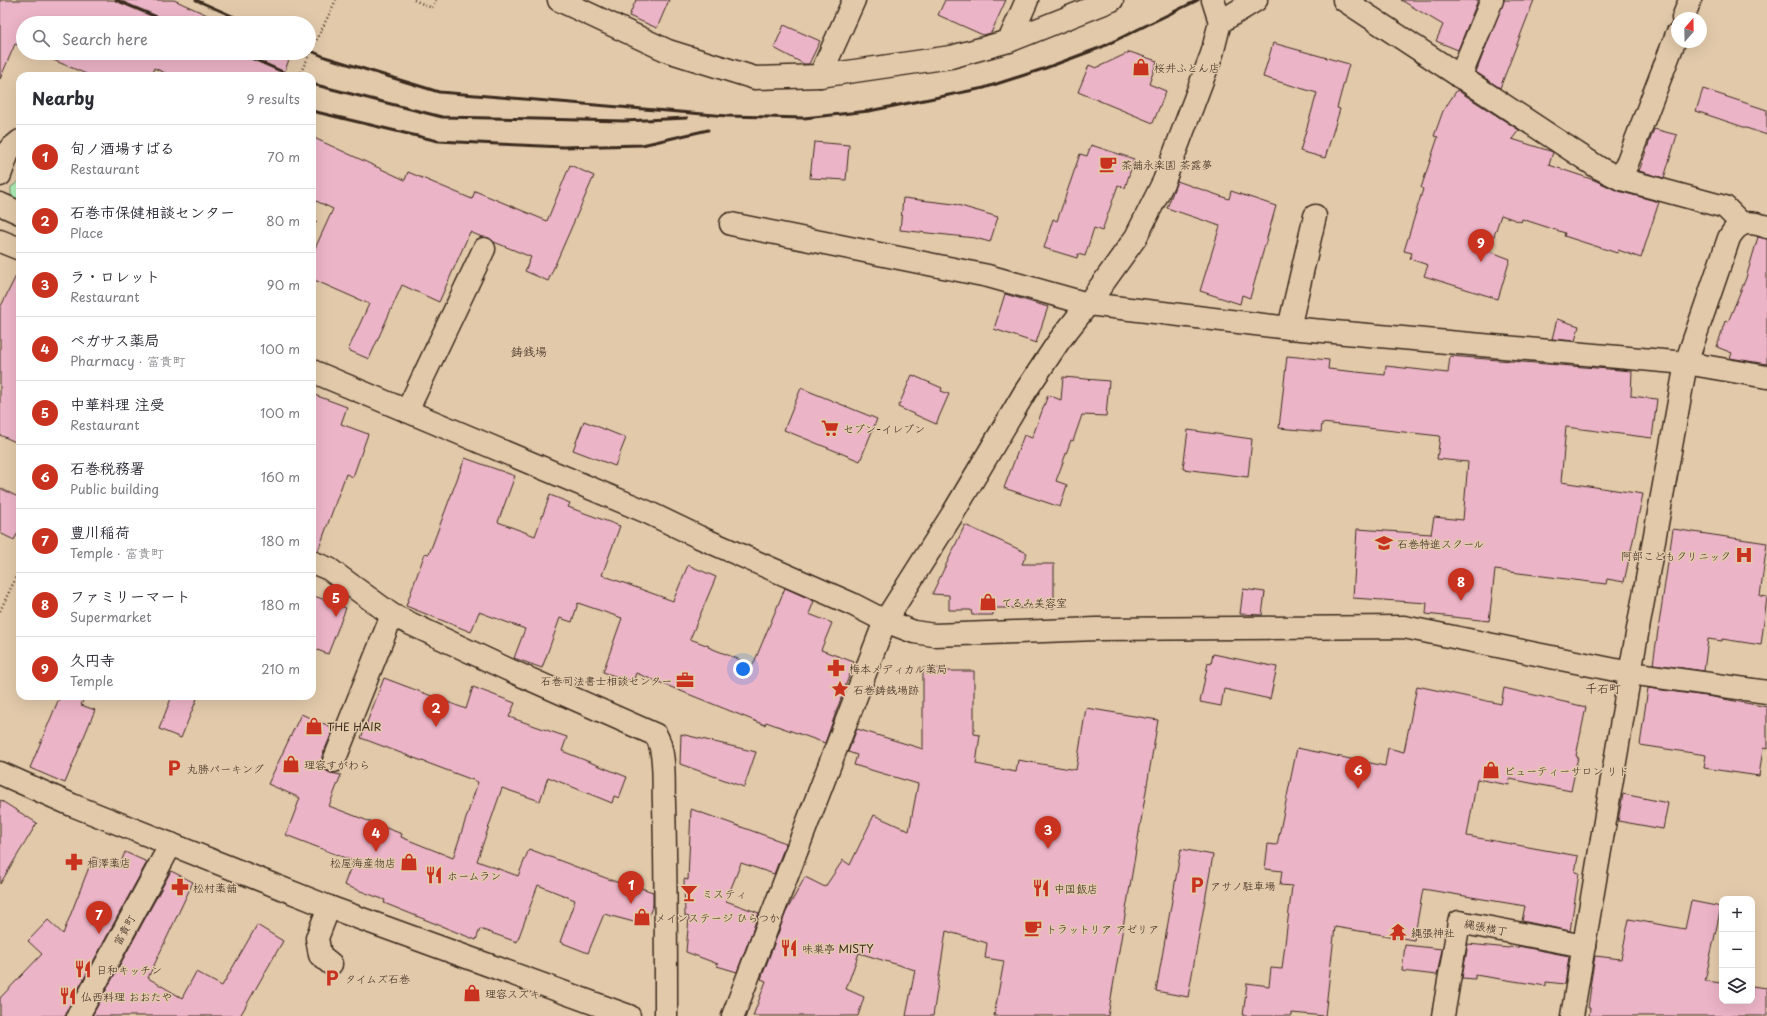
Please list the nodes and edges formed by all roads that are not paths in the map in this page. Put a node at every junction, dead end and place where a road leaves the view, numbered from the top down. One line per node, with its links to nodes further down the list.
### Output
1 (559, 0): 14 (street)
2 (854, 0): 14 (street)
3 (1027, 0): 12 (street)
4 (1112, 0): 12 (street)
5 (1213, 0): 11 (street)
6 (1256, 0): 11 (street)
7 (1344, 0): 15 (street)
8 (1492, 0): 15 (street)
9 (1690, 0): 10 (street)
10 (1685, 12)
11 (1220, 22): 26 (street)
12 (1009, 41): 14 (street)
13 (1672, 48): 18 (street)
14 (820, 76)
15 (1460, 76): 18 (street)
16 (16, 145): 17 (street)
17 (0, 175)
18 (1621, 179): 21 (street)
19 (1315, 216): 27 (street)
20 (731, 224): 26 (street)
21 (1742, 224): 22 (street); 28 (street)
22 (1767, 227)
23 (0, 241): 24 (street)
24 (16, 247)
25 (484, 249): 31 (street)
26 (1088, 304): 27 (street); 34 (street)
27 (1288, 328): 28 (street)
28 (1686, 363): 30 (street); 35 (street)
29 (316, 373): 31 (street)
30 (1767, 377)
31 (406, 411): 34 (street)
32 (316, 564): 33 (street)
33 (392, 615): 37 (street); 45 (street)
34 (885, 620): 35 (street); 46 (street)
35 (1630, 673): 36 (street); 41 (street)
36 (1767, 692)
37 (334, 761)
38 (0, 773): 39 (street)
39 (171, 844): 40 (street); 43 (street, 富貴町)
40 (329, 907): 42 (street); 44 (street)
41 (1584, 946): 47 (street, 縄張横丁); 48 (street)
42 (331, 964)
43 (78, 1016)
44 (629, 1016)
45 (666, 1016)
46 (733, 1016)
47 (1443, 1016)
48 (1572, 1016)

